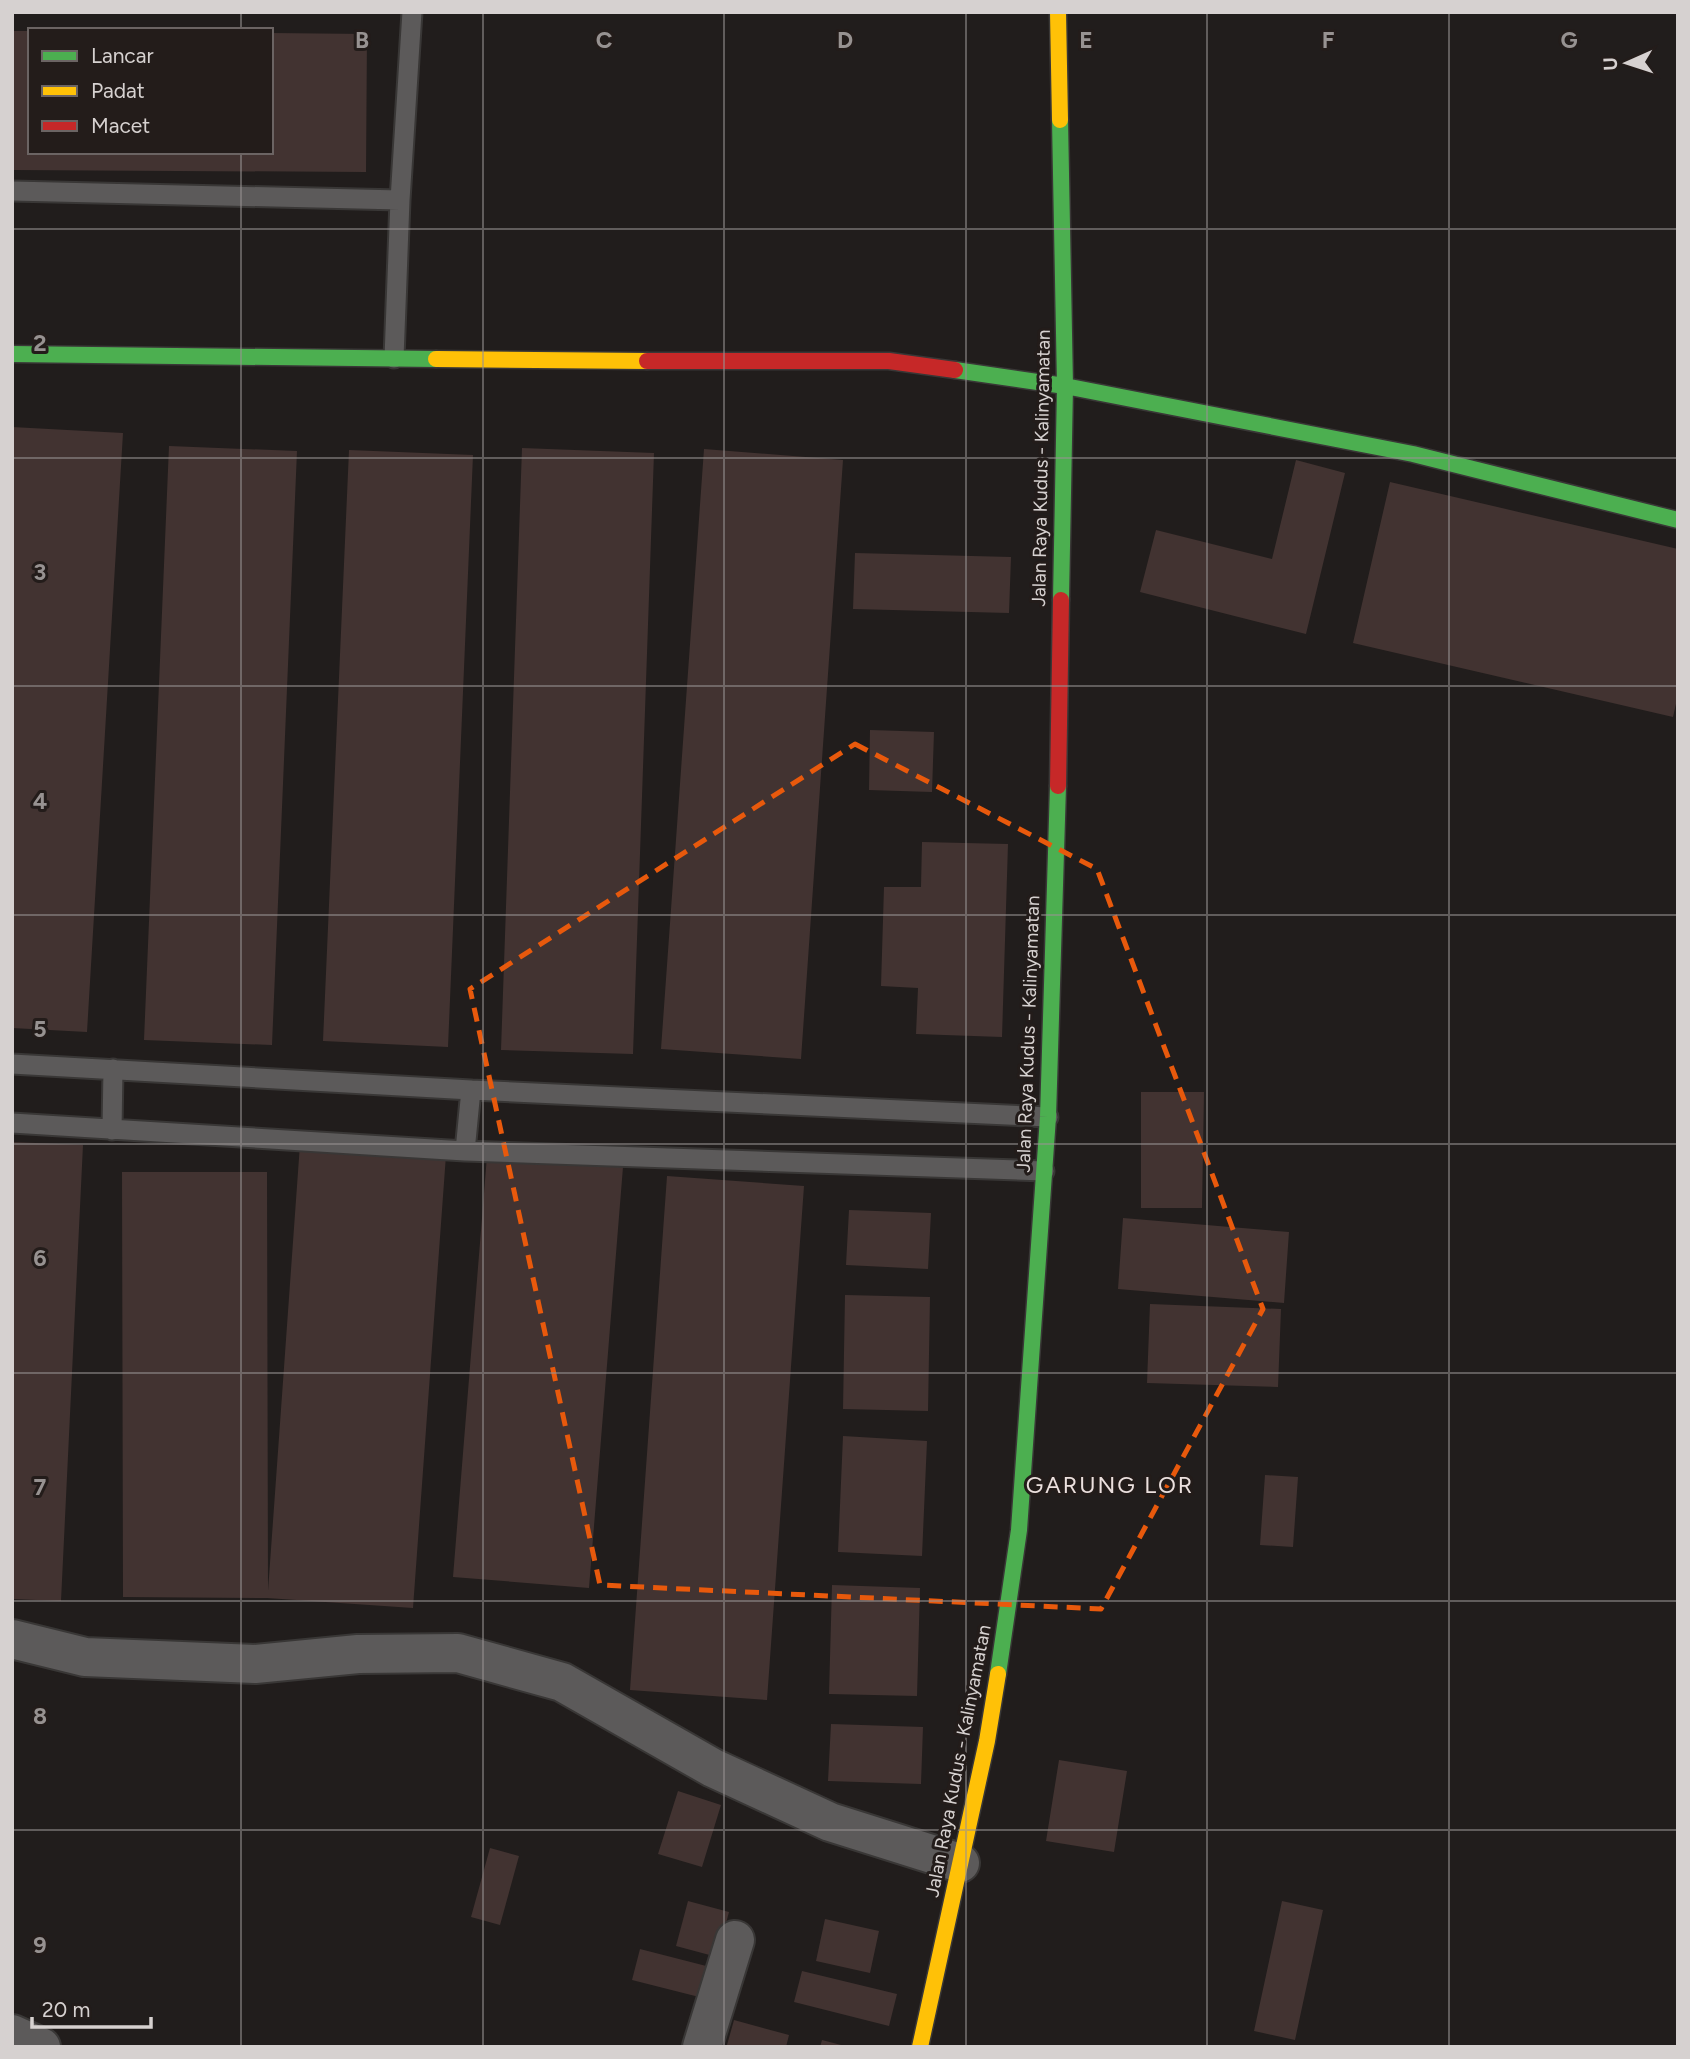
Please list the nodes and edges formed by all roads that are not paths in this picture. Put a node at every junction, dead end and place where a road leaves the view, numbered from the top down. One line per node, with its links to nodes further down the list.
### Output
1 (412, 12): 4 (lane)
2 (1058, 12): 7 (main road, Jalan Raya Kudus - Kalinyamatan)
3 (12, 191): 4 (lane)
4 (400, 200): 6 (lane)
5 (12, 354): 6 (main road)
6 (394, 358): 7 (main road)
7 (1065, 386): 8 (main road); 12 (main road, Jalan Raya Kudus - Kalinyamatan)
8 (1678, 520)
9 (12, 1064): 10 (lane)
10 (113, 1069): 11 (lane); 14 (lane)
11 (471, 1090): 12 (lane); 15 (lane)
12 (1048, 1117): 16 (main road, Jalan Raya Kudus - Kalinyamatan)
13 (12, 1123): 14 (lane)
14 (112, 1130): 15 (lane)
15 (465, 1151): 16 (lane)
16 (1044, 1171): 18 (main road, Jalan Raya Kudus - Kalinyamatan)
17 (12, 1639): 18 (street)
18 (960, 1863): 23 (main road, Jalan Raya Kudus - Kalinyamatan)
19 (736, 1941): 22 (street)
20 (12, 2034): 21 (street)
21 (41, 2047)
22 (702, 2047)
23 (920, 2047)

